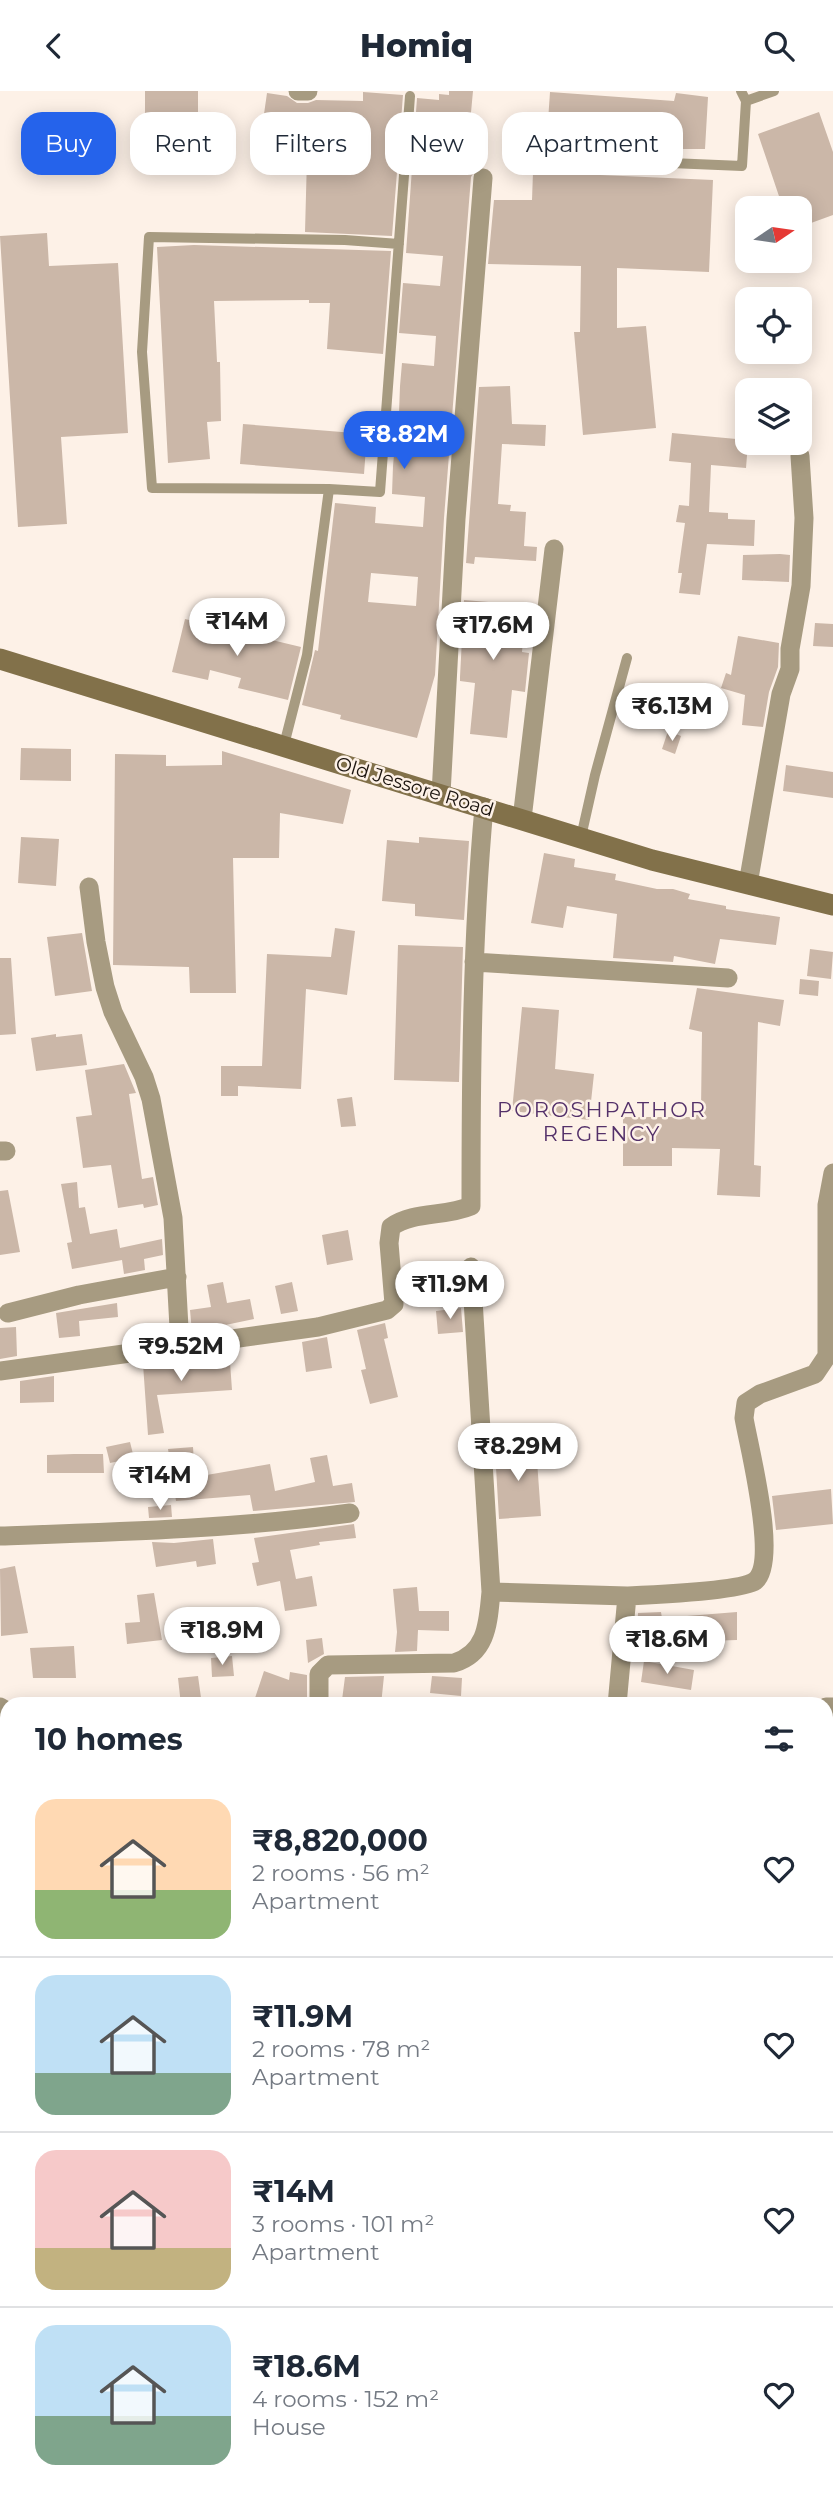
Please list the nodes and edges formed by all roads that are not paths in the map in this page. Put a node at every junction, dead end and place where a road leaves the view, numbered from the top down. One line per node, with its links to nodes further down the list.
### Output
1 (298, 91): 2 (street)
2 (308, 91)
3 (774, 91): 5 (lane)
4 (410, 96): 8 (lane)
5 (744, 96): 6 (lane)
6 (683, 164)
7 (483, 178): 15 (street)
8 (399, 244): 10 (lane); 10 (lane)
9 (800, 456): 19 (street)
10 (329, 489): 14 (lane)
11 (554, 549): 17 (street)
12 (627, 658): 18 (lane)
13 (0, 659): 14 (street, Old Jessore Road)
14 (284, 745): 15 (street, Old Jessore Road)
15 (441, 794): 16 (street, Old Jessore Road)
16 (484, 807): 17 (street, Old Jessore Road); 22 (street)
17 (522, 819): 18 (street, Old Jessore Road)
18 (581, 837): 19 (street, Old Jessore Road)
19 (748, 884): 21 (street, Old Jessore Road)
20 (89, 887): 26 (street)
21 (833, 905)
22 (474, 962): 23 (street); 29 (street)
23 (728, 978)
24 (833, 1173): 27 (street)
25 (471, 1267): 33 (street)
26 (177, 1277): 28 (street); 29 (street)
27 (830, 1293): 34 (street)
28 (8, 1313)
29 (180, 1346): 30 (street)
30 (0, 1371)
31 (350, 1513): 32 (street)
32 (0, 1536)
33 (491, 1592): 34 (street); 35 (street)
34 (627, 1596): 36 (street)
35 (319, 1697)
36 (618, 1697)

